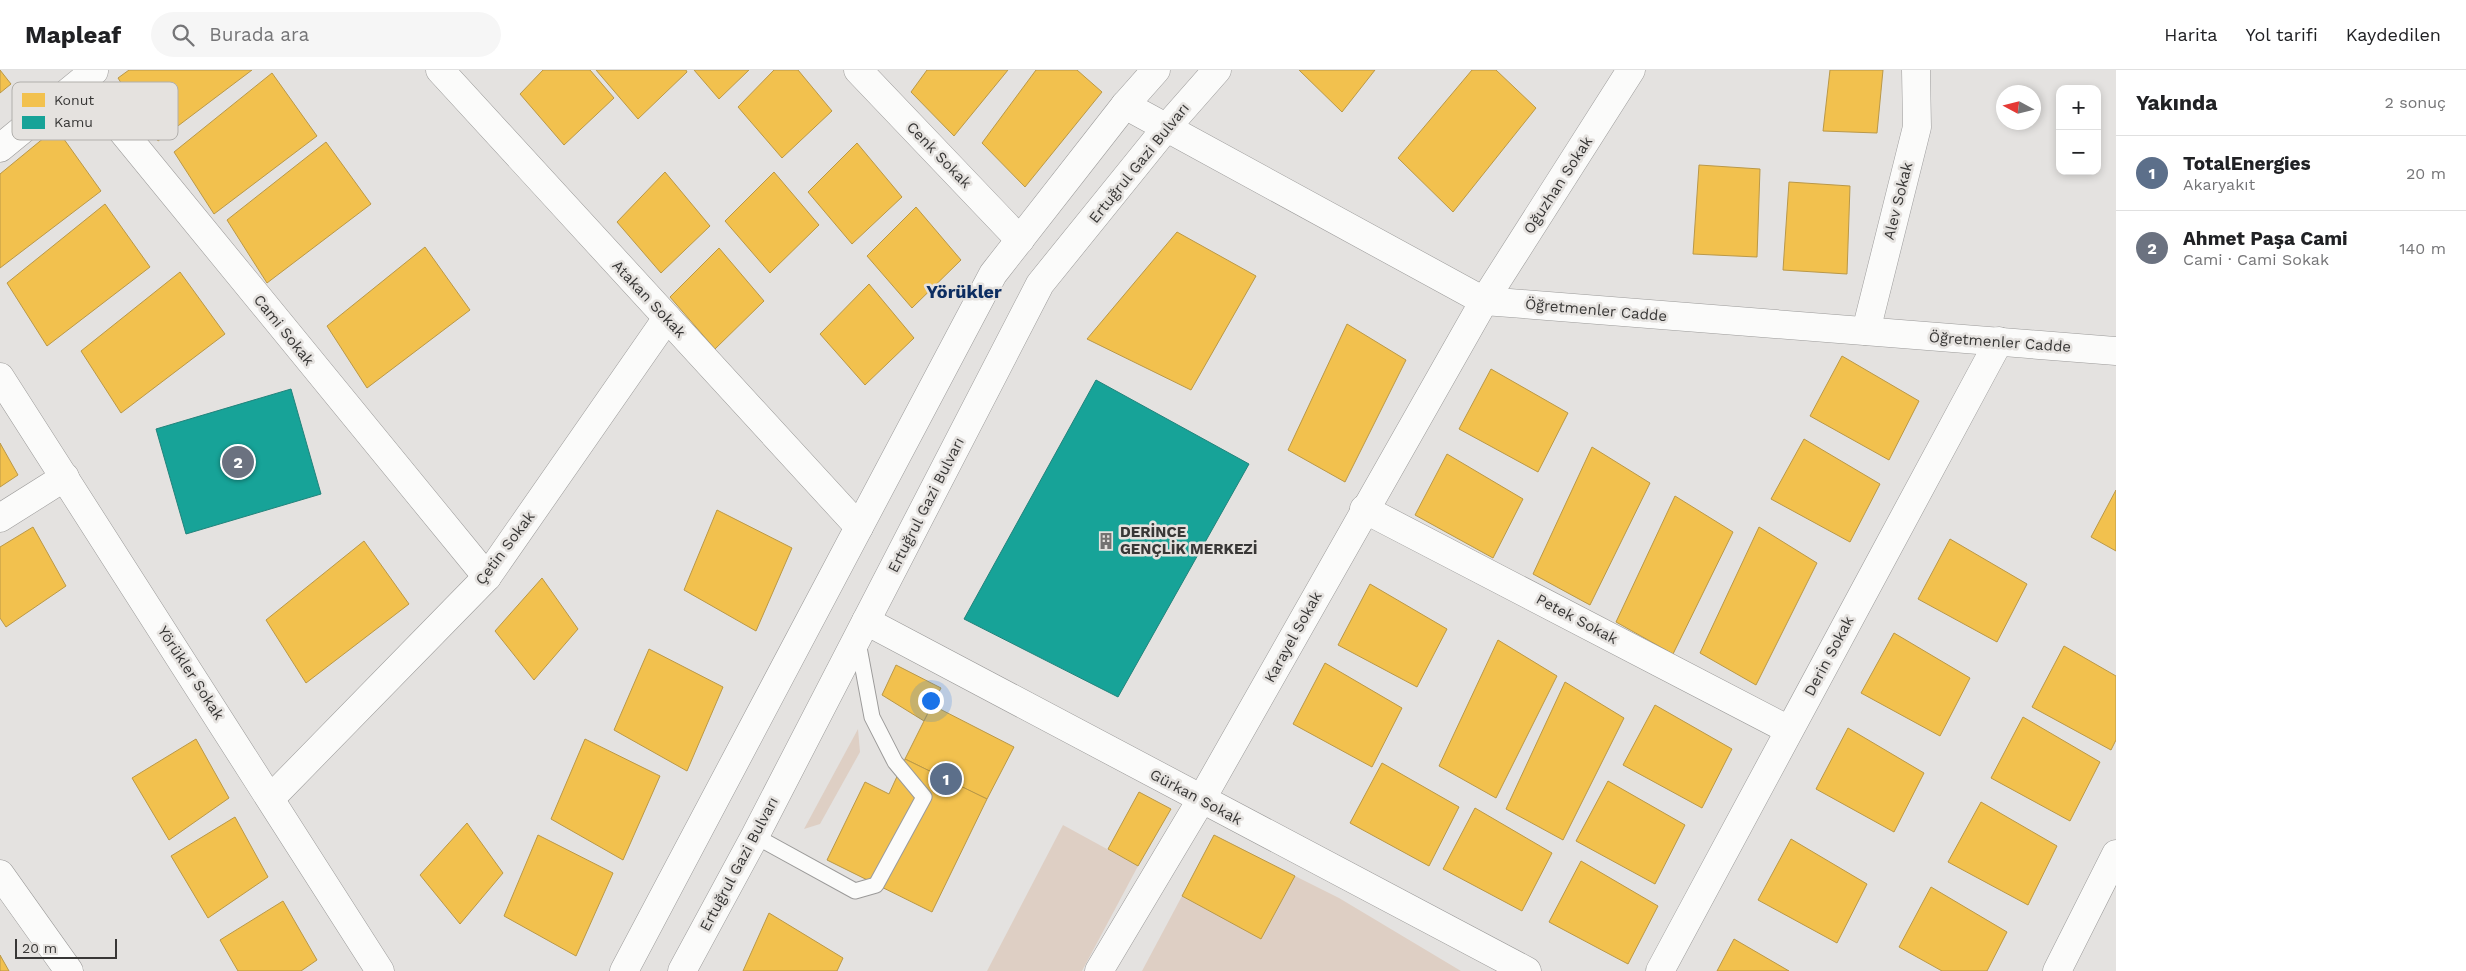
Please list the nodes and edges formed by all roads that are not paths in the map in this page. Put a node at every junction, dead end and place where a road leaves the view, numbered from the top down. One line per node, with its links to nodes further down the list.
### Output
1 (440, 70): 14 (street, Atakan Sokak)
2 (858, 70): 12 (street, Cenk Sokak)
3 (1156, 70): 7 (street)
4 (1217, 70): 8 (street, Ertuğrul Gazi Bulvarı)
5 (1631, 70): 13 (street, Oğuzhan Sokak)
6 (1916, 70): 15 (street, Alev Sokak)
7 (1125, 105): 8 (street, Öğretmenler Cadde); 12 (street)
8 (1166, 128): 13 (street, Öğretmenler Cadde); 24 (street, Ertuğrul Gazi Bulvarı)
9 (12, 138): 11 (street)
10 (140, 140): 23 (street, Cami Sokak)
11 (0, 148)
12 (1020, 240): 22 (street)
13 (1484, 301): 15 (street, Öğretmenler Cadde); 20 (street, Karayel Sokak)
14 (667, 318): 22 (street, Atakan Sokak); 23 (street, Çetin Sokak)
15 (1866, 331): 16 (street, Öğretmenler Cadde)
16 (1999, 341): 17 (street, Öğretmenler Cadde); 25 (street, Derin Sokak)
17 (2116, 351)
18 (0, 377): 19 (street, Yörükler Sokak)
19 (65, 477): 21 (street); 26 (street, Yörükler Sokak)
20 (1364, 509): 25 (street, Petek Sokak); 27 (street, Karayel Sokak)
21 (0, 518)
22 (859, 527): 33 (street)
23 (487, 576): 26 (street, Çetin Sokak)
24 (862, 630): 27 (street, Gürkan Sokak); 28 (street, Ertuğrul Gazi Bulvarı); 28 (lane)
25 (1789, 730): 37 (street, Derin Sokak)
26 (272, 798): 32 (street, Yörükler Sokak)
27 (1201, 800): 35 (street, Karayel Sokak); 36 (street, Gürkan Sokak)
28 (755, 836): 34 (street, Ertuğrul Gazi Bulvarı)
29 (2116, 854): 38 (street)
30 (0, 874): 31 (street)
31 (69, 971)
32 (380, 971)
33 (624, 971)
34 (682, 971)
35 (1099, 971)
36 (1527, 971)
37 (1660, 971)
38 (2057, 971)

